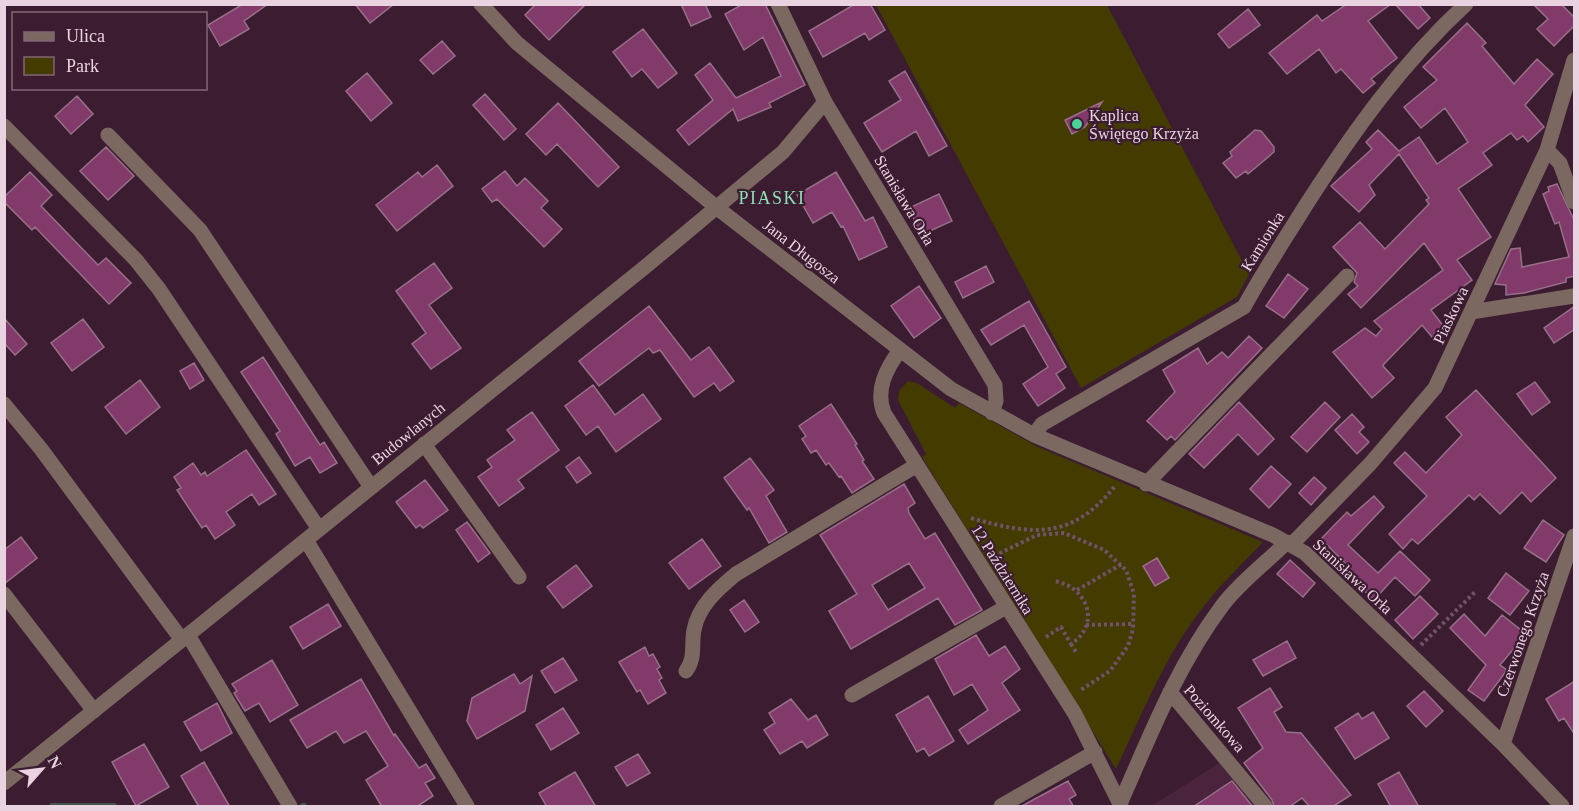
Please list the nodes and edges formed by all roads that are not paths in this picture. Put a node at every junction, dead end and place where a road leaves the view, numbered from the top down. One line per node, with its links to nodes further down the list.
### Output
1 (481, 4): 10 (street, Jana Długosza)
2 (778, 4): 5 (street, Stanisława Orła)
3 (1466, 4): 17 (street, Kamionka)
4 (1575, 60): 8 (street, Piaskowa)
5 (825, 102): 10 (street, Budowlanych); 16 (street, Stanisława Orła)
6 (4, 126): 22 (street)
7 (108, 135): 21 (street)
8 (1546, 150): 9 (street); 13 (street, Piaskowa)
9 (1575, 202)
10 (716, 207): 14 (street, Jana Długosza); 18 (street, Budowlanych)
11 (1347, 276): 20 (street)
12 (1575, 296): 13 (street)
13 (1471, 312): 25 (street, Piaskowa)
14 (900, 350): 16 (street, Jana Długosza); 19 (street, 12 Października)
15 (4, 404): 29 (street)
16 (992, 413): 17 (street, Jana Długosza)
17 (1034, 435): 20 (street, Stanisława Orła)
18 (424, 444): 21 (street, Budowlanych); 26 (street)
19 (917, 465): 28 (street, 12 Października); 30 (street)
20 (1146, 484): 25 (street, Stanisława Orła)
21 (372, 487): 22 (street, Budowlanych)
22 (319, 529): 24 (street, Budowlanych)
23 (1575, 536): 34 (street, Czerwonego Krzyża)
24 (306, 540): 29 (street, Budowlanych); 39 (street)
25 (1290, 543): 31 (street, Piaskowa); 34 (street, Stanisława Orła)
26 (519, 577)
27 (4, 594): 33 (street)
28 (1006, 607): 32 (street); 35 (street, 12 Października)
29 (185, 637): 33 (street, Budowlanych); 38 (street)
30 (686, 670)
31 (1170, 692): 37 (street, Poziomkowa); 41 (street, Poziomkowa)
32 (852, 695)
33 (94, 711): 36 (street, Budowlanych)
34 (1503, 744): 42 (street, Stanisława Orła)
35 (1095, 752): 37 (street, 12 Października); 40 (street)
36 (4, 783)
37 (1120, 805)
38 (290, 807)
39 (467, 807)
40 (1001, 807)
41 (1265, 807)
42 (1562, 807)

